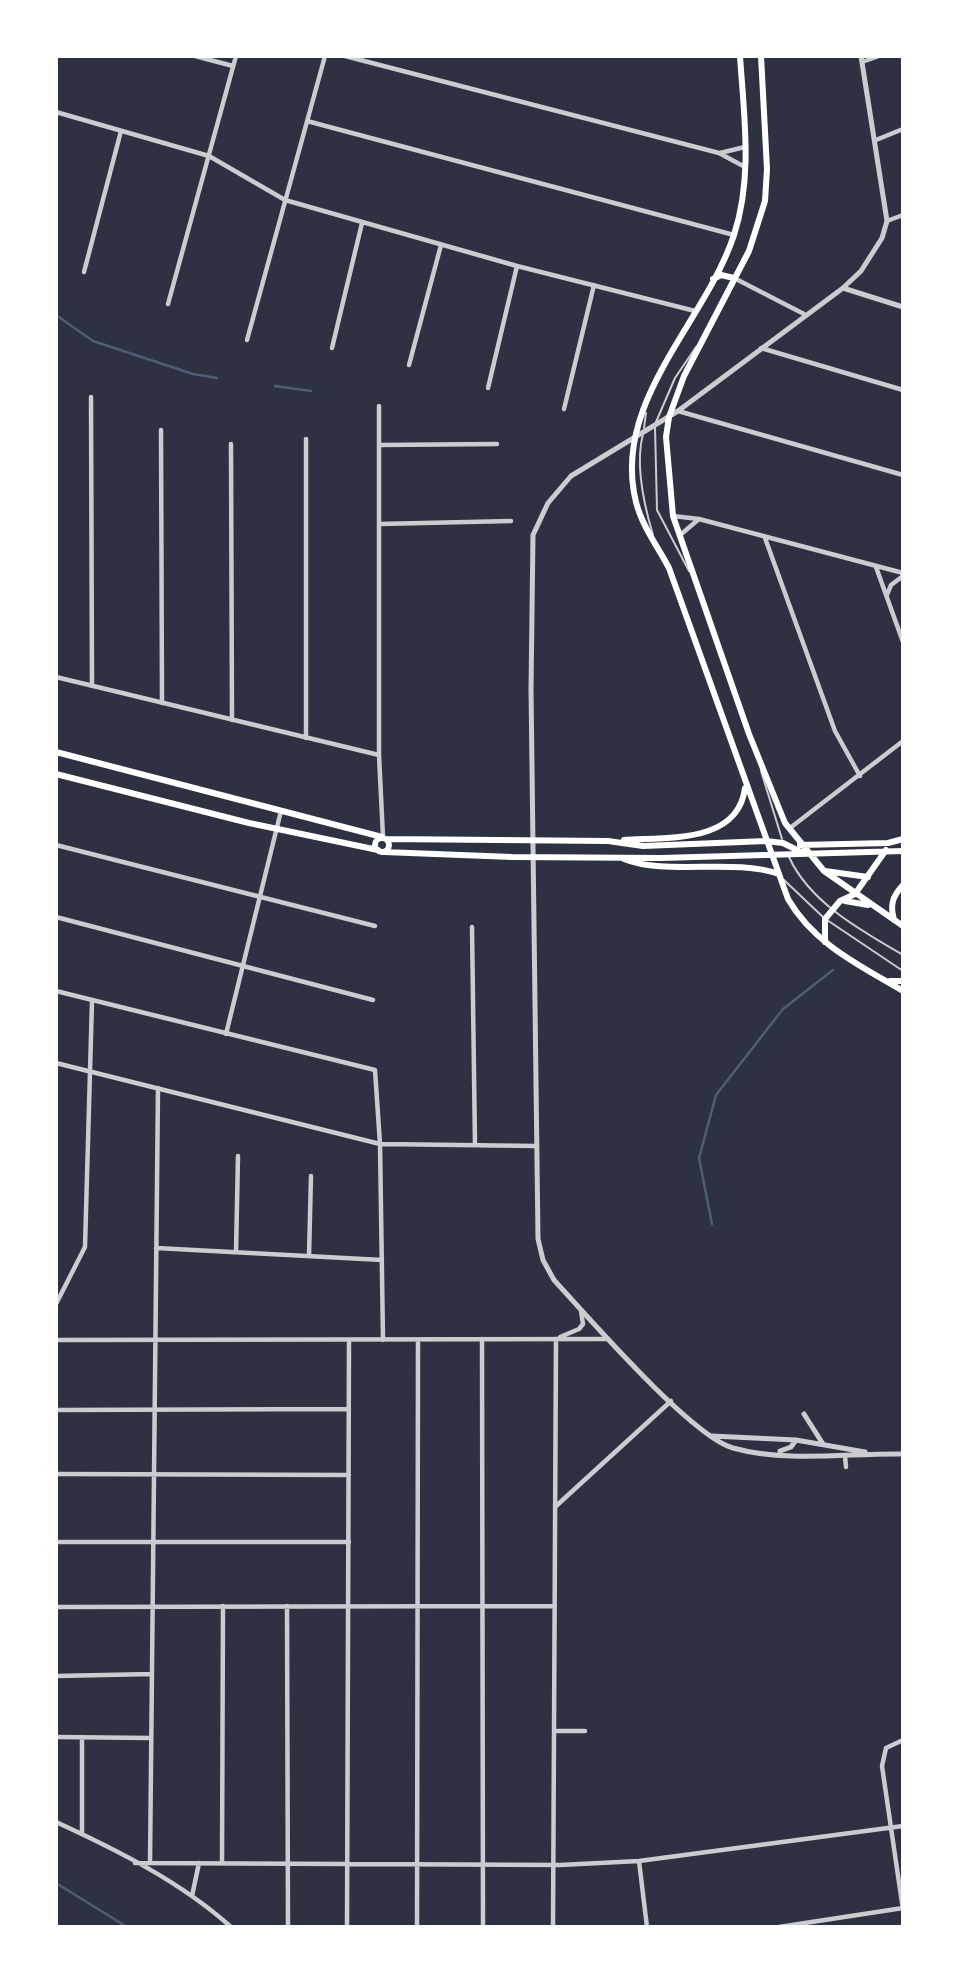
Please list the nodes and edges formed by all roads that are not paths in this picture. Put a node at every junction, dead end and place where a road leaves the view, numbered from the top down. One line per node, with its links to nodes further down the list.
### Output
1 (195, 56): 9 (street)
2 (236, 56): 9 (street)
3 (325, 56): 11 (street)
4 (345, 56): 16 (street)
5 (740, 56): 15 (main road)
6 (761, 56): 27 (main road)
7 (879, 56): 8 (street)
8 (861, 59): 14 (street)
9 (233, 66): 17 (street)
10 (56, 112): 13 (street)
11 (307, 121): 19 (street); 23 (street)
12 (903, 129): 14 (street)
13 (121, 131): 17 (street); 26 (street)
14 (876, 140): 21 (street)
15 (746, 146): 16 (street); 18 (main road)
16 (719, 153): 18 (street)
17 (209, 156): 19 (street); 31 (street)
18 (746, 168): 23 (main road)
19 (285, 201): 22 (street); 36 (street)
20 (903, 215): 21 (street)
21 (887, 221): 30 (street)
22 (362, 223): 24 (street); 37 (street)
23 (734, 235): 28 (main road)
24 (441, 244): 25 (street); 39 (street)
25 (517, 266): 29 (street); 40 (street)
26 (84, 272)
27 (734, 278): 28 (main road); 34 (street); 35 (main road)
28 (712, 280): 33 (main road)
29 (593, 285): 33 (street); 45 (street)
30 (843, 288): 32 (street); 34 (street)
31 (168, 304)
32 (903, 307)
33 (695, 311): 43 (main road)
34 (804, 314): 38 (street)
35 (708, 329): 47 (main road); 48 (lane)
36 (247, 340)
37 (332, 348)
38 (761, 348): 41 (street); 46 (street)
39 (410, 365)
40 (488, 388)
41 (903, 390)
42 (91, 397): 70 (street)
43 (645, 405): 50 (lane); 51 (main road)
44 (379, 406): 55 (street)
45 (564, 408)
46 (678, 411): 47 (street); 56 (street)
47 (669, 417): 48 (street); 57 (main road)
48 (655, 426): 50 (street); 66 (lane)
49 (161, 430): 71 (street)
50 (643, 433): 51 (street); 63 (lane)
51 (635, 438): 63 (main road); 86 (street)
52 (306, 439): 74 (street)
53 (232, 444): 72 (street)
54 (498, 444): 55 (street)
55 (379, 445): 60 (street)
56 (903, 475)
57 (673, 516): 58 (street); 61 (main road)
58 (699, 519): 61 (street); 62 (street)
59 (511, 521): 60 (street)
60 (379, 524): 77 (street)
61 (679, 536): 66 (main road)
62 (765, 538): 64 (street); 79 (street)
63 (656, 543): 80 (main road)
64 (876, 567): 65 (street); 67 (street)
65 (903, 575): 67 (street)
66 (695, 581): 73 (main road)
67 (887, 600): 68 (street)
68 (903, 642)
69 (56, 677): 70 (street)
70 (92, 686): 71 (street)
71 (162, 703): 72 (street)
72 (232, 720): 74 (street)
73 (749, 734): 82 (main road); 89 (lane)
74 (306, 738): 77 (street)
75 (903, 741): 79 (street)
76 (56, 752): 81 (main road)
77 (379, 755): 84 (street)
78 (56, 774): 83 (main road)
79 (860, 776): 82 (street)
80 (745, 786): 87 (main road); 88 (main road)
81 (282, 810): 83 (street); 84 (main road)
82 (790, 828): 96 (main road)
83 (277, 830): 92 (main road); 102 (street)
84 (384, 838): 86 (main road); 92 (main road); 92 (main road)
85 (903, 839): 91 (main road); 99 (main road)
86 (534, 840): 87 (main road); 95 (street)
87 (608, 841): 91 (main road)
88 (766, 841): 89 (main road); 91 (main road); 98 (main road)
89 (783, 843): 96 (main road); 105 (lane)
90 (56, 845): 102 (street)
91 (643, 846)
92 (381, 851): 95 (main road)
93 (903, 851): 94 (main road)
94 (620, 857): 95 (main road); 98 (main road)
95 (534, 858): 128 (street)
96 (812, 859): 97 (main road)
97 (824, 871): 99 (main road); 101 (main road)
98 (779, 874): 107 (lane); 112 (main road)
99 (868, 877): 101 (main road)
100 (903, 885): 108 (main road)
101 (856, 894): 103 (main road); 104 (main road)
102 (260, 898): 109 (street); 114 (street)
103 (840, 901): 104 (main road); 105 (main road)
104 (873, 906): 108 (main road)
105 (832, 909): 107 (main road); 113 (lane)
106 (56, 917): 114 (street)
107 (825, 919): 112 (main road); 115 (lane)
108 (895, 922): 110 (main road)
109 (375, 926)
110 (903, 926)
111 (472, 927): 127 (street)
112 (825, 942): 116 (main road)
113 (903, 956)
114 (243, 966): 121 (street); 122 (street)
115 (903, 971)
116 (881, 979): 117 (main road); 119 (main road)
117 (903, 981)
118 (56, 991): 120 (street)
119 (903, 991)
120 (92, 1000): 122 (street); 124 (street)
121 (373, 1000)
122 (226, 1034): 126 (street)
123 (56, 1063): 124 (street)
124 (89, 1071): 125 (street); 135 (street)
125 (158, 1088): 126 (street); 131 (street)
126 (380, 1144): 127 (street); 134 (street)
127 (475, 1145): 128 (street)
128 (537, 1146): 136 (street)
129 (239, 1156): 132 (street)
130 (311, 1176): 133 (street)
131 (156, 1248): 132 (street); 143 (street)
132 (236, 1252): 133 (street)
133 (309, 1256): 134 (street)
134 (382, 1260): 137 (street)
135 (56, 1304)
136 (581, 1310): 140 (street); 141 (street)
137 (383, 1339): 138 (street); 144 (street)
138 (418, 1339): 139 (street); 169 (street)
139 (482, 1339): 140 (street); 170 (street)
140 (556, 1339): 141 (street); 161 (street)
141 (611, 1339): 145 (street)
142 (56, 1340): 143 (street)
143 (155, 1340): 144 (street); 146 (street)
144 (349, 1340): 147 (street)
145 (671, 1401): 150 (street); 161 (street)
146 (154, 1409): 147 (street); 148 (street); 159 (street)
147 (349, 1409): 160 (street)
148 (56, 1410)
149 (804, 1414): 152 (street)
150 (712, 1436): 151 (street); 153 (street)
151 (796, 1440): 152 (street); 153 (street)
152 (823, 1444): 154 (street)
153 (774, 1453): 156 (street)
154 (869, 1453): 155 (street); 156 (street)
155 (903, 1454)
156 (845, 1456): 157 (street)
157 (846, 1467)
158 (56, 1474): 159 (street)
159 (154, 1474): 160 (street); 164 (street)
160 (349, 1475): 163 (street)
161 (554, 1508): 171 (street)
162 (56, 1542): 164 (street)
163 (349, 1542): 164 (street); 168 (street)
164 (153, 1543): 165 (street)
165 (152, 1606): 166 (street); 172 (street); 173 (street)
166 (223, 1606): 167 (street); 189 (street)
167 (287, 1606): 168 (street); 190 (street)
168 (349, 1606): 169 (street); 192 (street)
169 (417, 1606): 170 (street); 191 (street)
170 (482, 1606): 171 (street); 193 (street)
171 (555, 1606): 175 (street)
172 (56, 1607)
173 (152, 1674): 174 (street); 179 (street)
174 (56, 1676)
175 (554, 1731): 176 (street); 194 (street)
176 (585, 1731)
177 (56, 1737): 178 (street)
178 (82, 1737): 179 (street); 184 (street)
179 (151, 1738): 187 (street)
180 (903, 1740): 183 (street)
181 (56, 1822): 184 (street)
182 (903, 1826): 183 (street)
183 (891, 1827): 185 (street); 196 (street)
184 (82, 1834): 186 (street)
185 (639, 1861): 194 (street); 203 (street)
186 (135, 1863): 187 (street); 195 (street)
187 (150, 1863): 188 (street)
188 (199, 1863): 189 (street); 195 (street)
189 (222, 1863): 190 (street)
190 (289, 1863): 192 (street); 198 (street)
191 (418, 1863): 192 (street); 193 (street); 200 (street)
192 (349, 1864): 199 (street)
193 (483, 1865): 194 (street); 201 (street)
194 (553, 1865): 202 (street)
195 (192, 1896): 197 (street)
196 (903, 1909): 204 (street)
197 (227, 1926)
198 (288, 1927)
199 (347, 1927)
200 (418, 1927)
201 (483, 1927)
202 (553, 1927)
203 (648, 1927)
204 (779, 1927)

